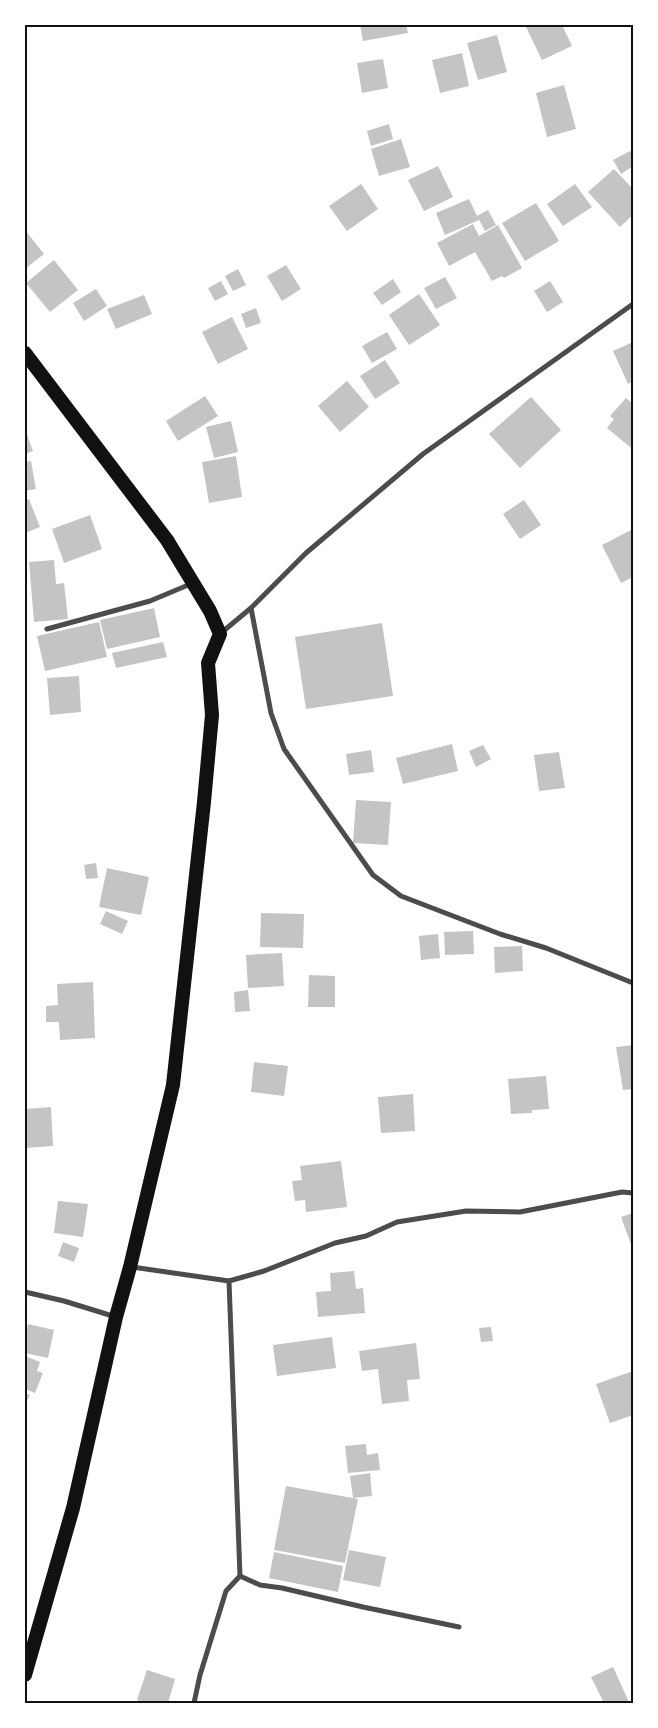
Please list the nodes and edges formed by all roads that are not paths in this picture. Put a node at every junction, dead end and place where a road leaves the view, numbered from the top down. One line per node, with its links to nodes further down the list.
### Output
1 (633, 304): 4 (street)
2 (25, 353): 3 (highway)
3 (194, 583): 5 (street); 6 (highway)
4 (251, 608): 6 (street); 7 (street)
5 (47, 629)
6 (220, 634): 9 (highway)
7 (633, 983)
8 (633, 1194): 10 (street)
9 (130, 1267): 10 (street); 12 (highway)
10 (229, 1281): 13 (street)
11 (25, 1292): 12 (street)
12 (116, 1317): 15 (highway)
13 (240, 1576): 14 (street); 16 (street)
14 (459, 1627)
15 (25, 1675)
16 (194, 1703)

